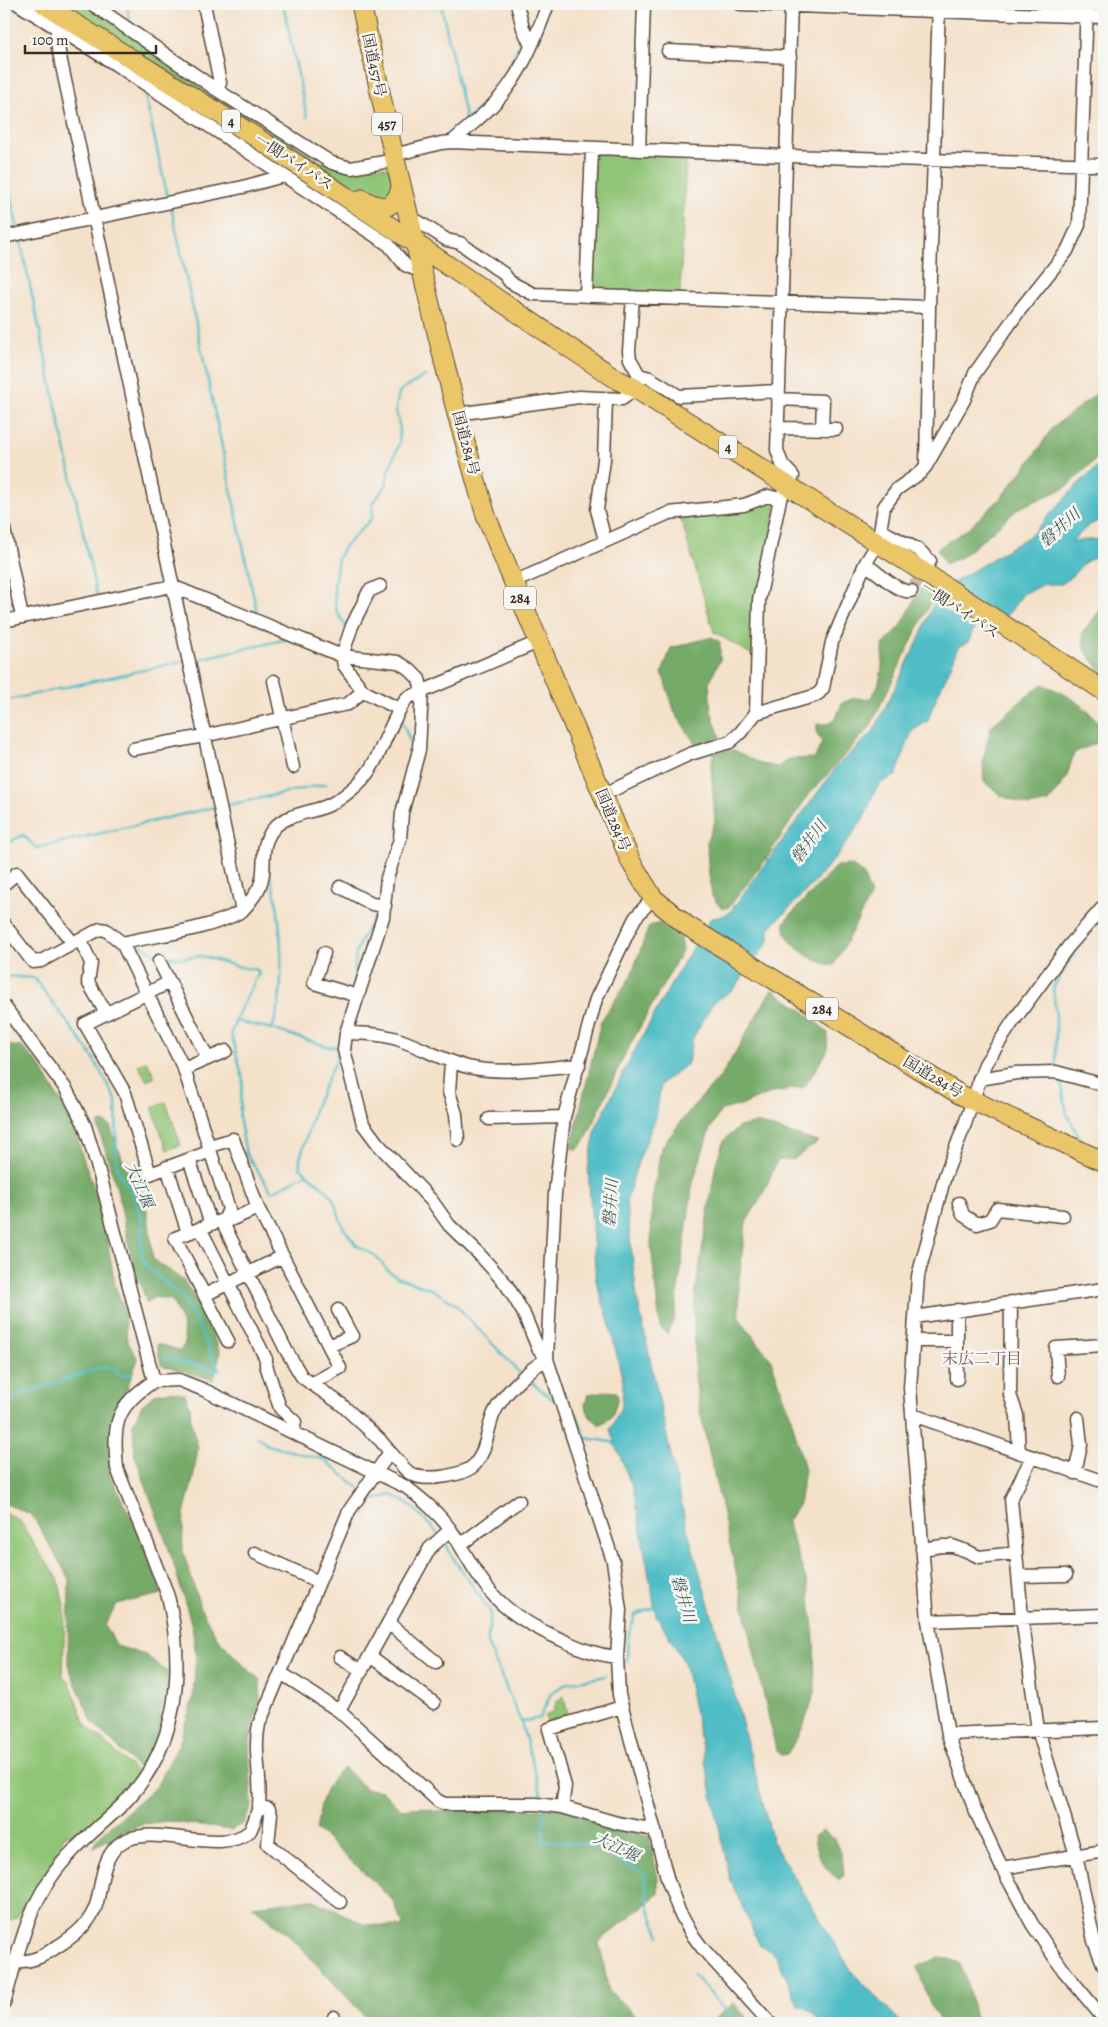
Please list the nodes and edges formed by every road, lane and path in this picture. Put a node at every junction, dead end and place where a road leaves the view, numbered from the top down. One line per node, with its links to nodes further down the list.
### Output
1 (18, 4): 11 (street)
2 (92, 4): 18 (street)
3 (204, 4): 18 (street)
4 (361, 4): 24 (highway, 国道457号 / 457)
5 (518, 4): 15 (street)
6 (548, 4): 15 (street)
7 (644, 4): 22 (street)
8 (740, 4): 9 (street)
9 (791, 5): 10 (street); 17 (street)
10 (939, 7): 12 (street); 25 (street)
11 (40, 10): 14 (street); 19 (highway, 一関バイパス / 4)
12 (1087, 10): 13 (street); 26 (street)
13 (1104, 17)
14 (57, 28): 28 (street); 30 (street)
15 (531, 46): 20 (street)
16 (668, 51): 17 (street)
17 (790, 57): 23 (street)
18 (217, 90): 24 (street)
19 (219, 114): 29 (highway); 33 (highway, 一関バイパス / 4)
20 (452, 142): 21 (street); 24 (street)
21 (592, 149): 22 (street); 35 (street)
22 (639, 150): 23 (street)
23 (786, 156): 25 (street); 37 (street)
24 (395, 158): 29 (highway, 国道457号 / 457)
25 (934, 160): 26 (street); 38 (street)
26 (1082, 164): 27 (street); 46 (street)
27 (1104, 165)
28 (284, 176): 30 (street); 34 (street)
29 (401, 187): 31 (highway, 国道457号 / 457)
30 (94, 218): 32 (street); 53 (street)
31 (410, 223): 33 (highway, 国道457号 / 457); 35 (street)
32 (4, 237)
33 (415, 243): 34 (highway, 国道284号 / 284); 39 (highway, 一関バイパス / 4)
34 (422, 272): 42 (highway, 国道284号 / 284)
35 (586, 296): 36 (street)
36 (633, 297): 37 (street); 39 (street)
37 (781, 302): 38 (street); 40 (street)
38 (929, 306): 46 (street)
39 (636, 381): 40 (street); 41 (street); 47 (highway, 一関バイパス / 4)
40 (778, 395): 43 (street); 44 (street)
41 (606, 399): 42 (street); 49 (street)
42 (457, 414): 52 (highway, 国道284号 / 284)
43 (777, 428): 44 (street); 47 (street)
44 (822, 429): 45 (street)
45 (836, 429)
46 (926, 466): 50 (street)
47 (784, 492): 49 (street); 50 (highway, 一関バイパス / 4); 65 (street)
48 (4, 536): 55 (street)
49 (605, 540): 52 (street)
50 (874, 548): 51 (highway, 一関バイパス / 4); 51 (street); 65 (street)
51 (922, 579): 62 (highway, 一関バイパス / 4); 63 (highway, 一関バイパス / 4)
52 (514, 582): 57 (highway, 国道284号 / 284)
53 (172, 586): 55 (street); 58 (street); 67 (street)
54 (380, 586): 58 (street)
55 (22, 617): 56 (street)
56 (4, 621)
57 (538, 642): 61 (street); 70 (highway, 国道284号 / 284)
58 (342, 656): 60 (street); 61 (street)
59 (274, 682): 66 (street)
60 (363, 691): 64 (street); 66 (street)
61 (422, 691): 64 (street); 74 (street)
62 (1104, 691)
63 (1104, 705)
64 (399, 710): 76 (street)
65 (756, 713): 70 (street)
66 (282, 718): 67 (street); 69 (street)
67 (204, 736): 68 (street); 76 (street)
68 (133, 749)
69 (293, 766)
70 (602, 795): 73 (highway, 国道284号 / 284)
71 (4, 884): 78 (street)
72 (340, 887): 74 (street)
73 (654, 898): 91 (street); 95 (highway, 国道284号 / 284)
74 (385, 906): 84 (street)
75 (1104, 906): 93 (street)
76 (242, 911): 79 (street)
77 (4, 924): 78 (street)
78 (77, 941): 79 (street); 86 (street)
79 (122, 943): 83 (street)
80 (324, 953): 84 (street)
81 (159, 961): 82 (street)
82 (170, 982): 83 (street); 89 (street)
83 (147, 993): 86 (street); 92 (street)
84 (358, 996): 87 (street)
85 (4, 1006): 127 (street)
86 (106, 1013): 102 (street)
87 (346, 1033): 90 (street); 124 (street)
88 (226, 1051): 89 (street)
89 (208, 1059): 92 (street)
90 (451, 1062): 91 (street); 98 (street)
91 (579, 1065): 96 (street)
92 (184, 1069): 99 (street)
93 (979, 1079): 94 (street); 95 (street)
94 (1104, 1085)
95 (966, 1097): 101 (highway, 国道284号 / 284); 103 (street)
96 (564, 1117): 97 (street); 124 (street)
97 (488, 1119)
98 (458, 1140)
99 (211, 1148): 100 (street); 104 (street); 106 (street)
100 (189, 1159): 102 (street); 106 (street)
101 (1104, 1162)
102 (167, 1167): 107 (street)
103 (937, 1202): 105 (street); 116 (street)
104 (258, 1208): 106 (street); 108 (street)
105 (1063, 1216)
106 (215, 1224): 107 (street); 109 (street); 110 (street)
107 (188, 1234): 112 (street)
108 (283, 1256): 109 (street); 121 (street)
109 (248, 1273): 110 (street); 122 (street)
110 (228, 1284): 112 (street); 123 (street)
111 (1104, 1289): 113 (street)
112 (205, 1295): 117 (street)
113 (1011, 1302): 115 (street); 133 (street)
114 (338, 1310): 121 (street)
115 (958, 1310): 116 (street); 119 (street)
116 (915, 1317): 118 (street)
117 (228, 1341)
118 (913, 1341): 119 (street); 129 (street)
119 (957, 1341): 126 (street)
120 (1104, 1345): 125 (street)
121 (329, 1346): 128 (street)
122 (286, 1350): 123 (street); 128 (street)
123 (266, 1359): 131 (street)
124 (547, 1359): 132 (street); 153 (street)
125 (1058, 1376)
126 (957, 1379)
127 (154, 1381): 131 (street); 170 (street)
128 (311, 1384): 132 (street)
129 (913, 1415): 133 (street); 141 (street)
130 (1078, 1418): 136 (street)
131 (293, 1432): 135 (street)
132 (390, 1452): 135 (street)
133 (1019, 1452): 134 (street)
134 (1032, 1457): 136 (street); 143 (street)
135 (376, 1472): 139 (street); 146 (street)
136 (1075, 1473): 137 (street)
137 (1104, 1482)
138 (519, 1502): 140 (street)
139 (450, 1530): 140 (street); 150 (street)
140 (460, 1545): 153 (street)
141 (922, 1549): 143 (street); 149 (street)
142 (255, 1553): 146 (street)
143 (1016, 1553): 145 (street)
144 (1066, 1575): 145 (street)
145 (1019, 1576): 148 (street)
146 (318, 1582): 156 (street)
147 (1104, 1615): 148 (street)
148 (1022, 1617): 149 (street); 161 (street)
149 (928, 1621): 162 (street)
150 (388, 1623): 152 (street); 154 (street)
151 (340, 1656): 155 (street)
152 (370, 1656): 155 (street); 157 (street)
153 (618, 1657): 158 (street)
154 (436, 1662)
155 (362, 1671): 159 (street)
156 (281, 1673): 159 (street); 163 (street)
157 (434, 1703)
158 (622, 1707): 164 (street); 165 (street)
159 (339, 1711): 164 (street)
160 (1104, 1728): 161 (street)
161 (1038, 1730): 162 (street); 167 (street)
162 (948, 1734): 168 (street)
163 (258, 1806): 169 (street); 170 (street)
164 (562, 1807): 165 (street)
165 (655, 1830): 174 (street)
166 (1104, 1851): 167 (street)
167 (1076, 1855): 168 (street); 171 (street)
168 (1002, 1868): 173 (street)
169 (340, 1902)
170 (16, 1961): 172 (street)
171 (1104, 1966)
172 (4, 2003)
173 (1102, 2013)
174 (770, 2023)

